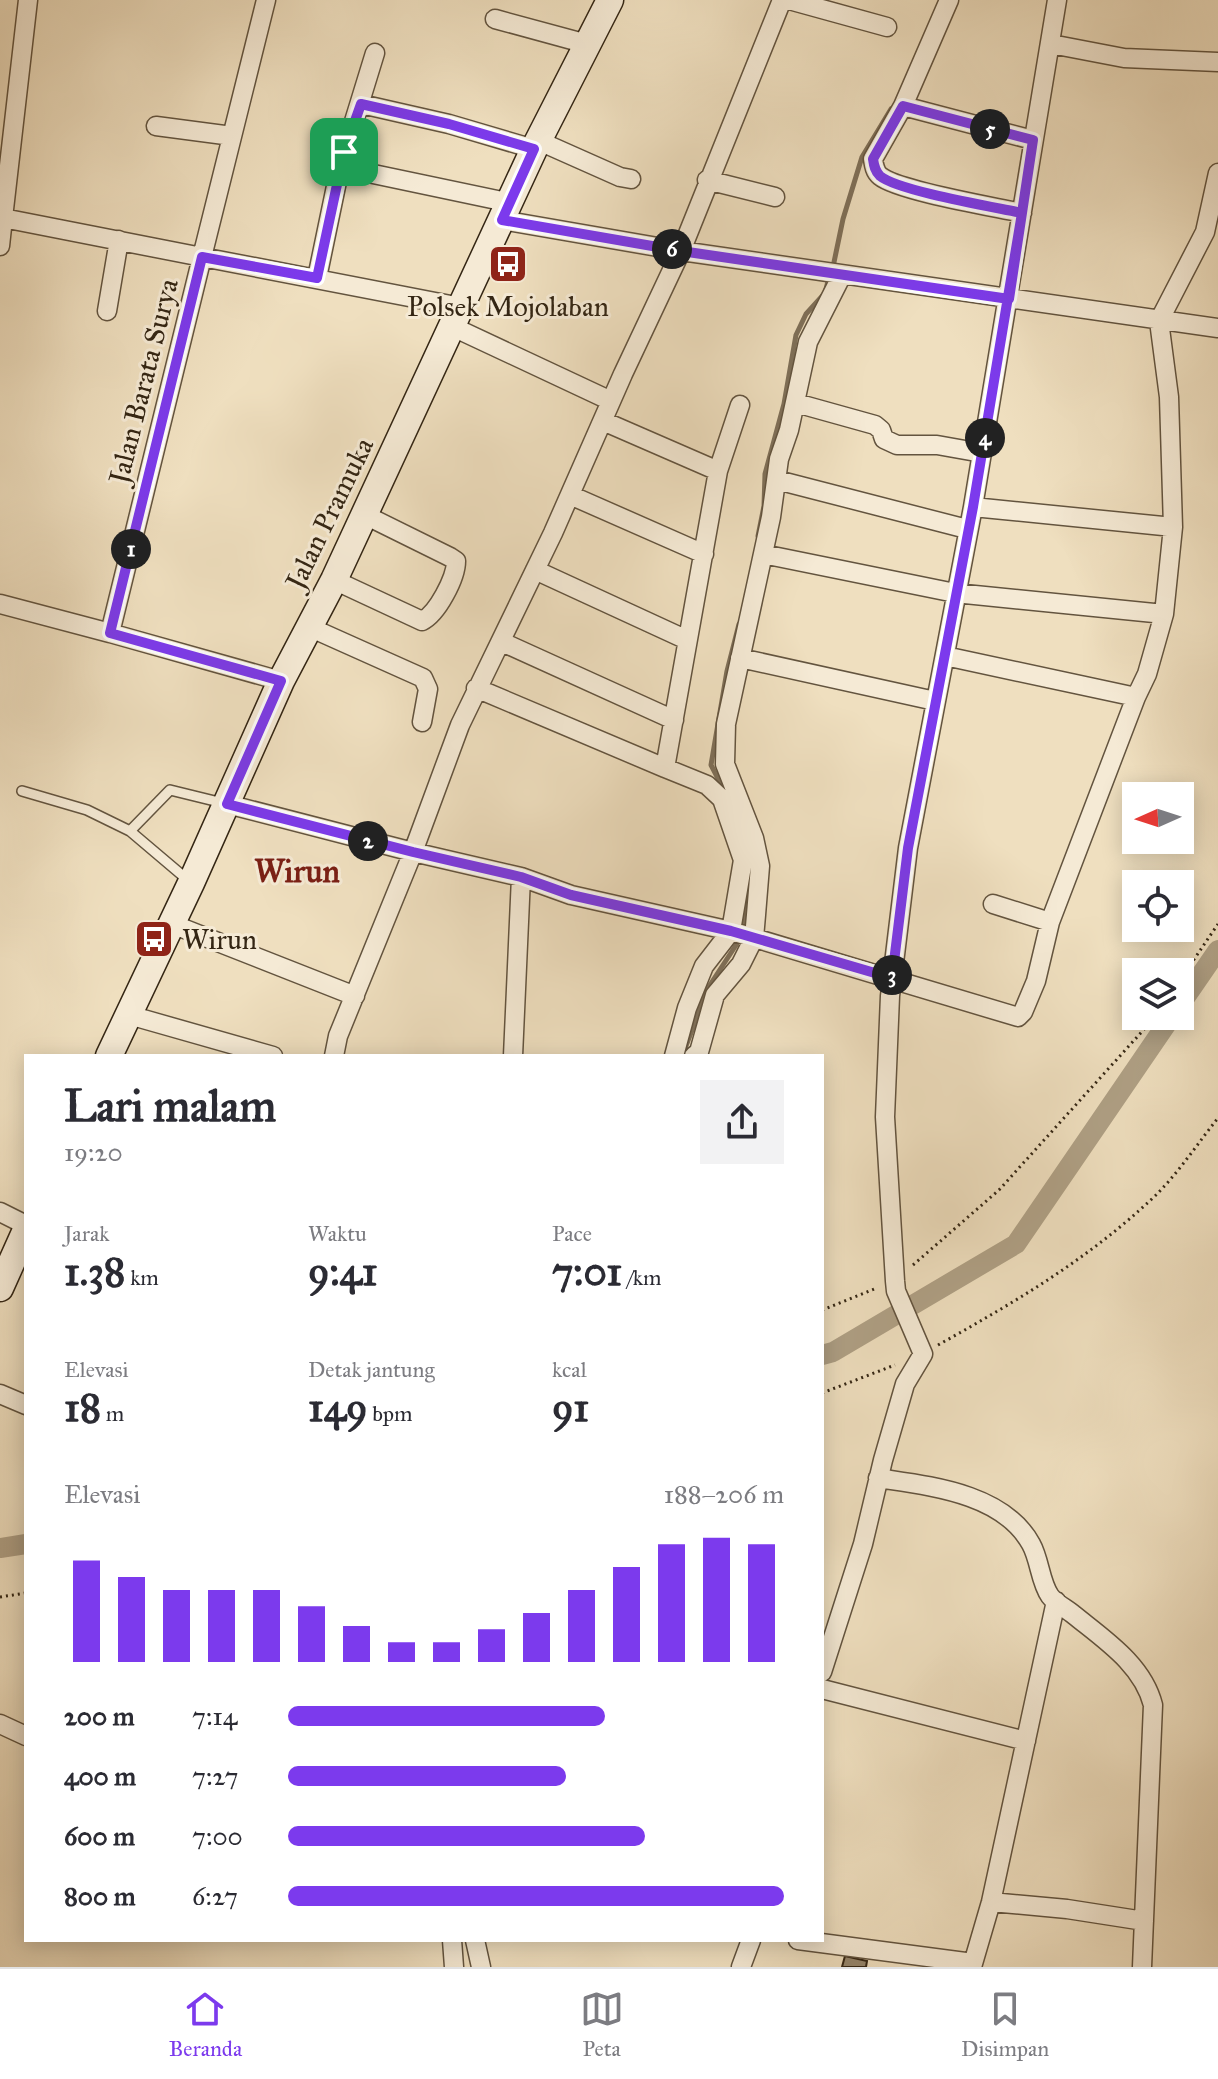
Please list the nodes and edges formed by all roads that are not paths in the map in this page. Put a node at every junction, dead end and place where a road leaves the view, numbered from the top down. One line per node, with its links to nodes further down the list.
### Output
1 (28, 0): 27 (street)
2 (266, 0): 17 (street)
3 (610, 0): 10 (main road, Jalan Pramuka)
4 (782, 0): 23 (street)
5 (789, 0): 9 (street)
6 (949, 0): 15 (street)
7 (1057, 0): 11 (street)
8 (495, 19): 10 (street)
9 (887, 27)
10 (587, 44): 19 (main road, Jalan Pramuka)
11 (1051, 44): 13 (street); 18 (street)
12 (375, 53): 14 (street)
13 (1218, 62)
14 (361, 104): 19 (street); 20 (street)
15 (903, 106): 18 (street); 26 (street)
16 (156, 126): 17 (street)
17 (232, 136): 31 (street)
18 (1033, 140): 26 (street)
19 (536, 145): 22 (street); 25 (main road, Jalan Pramuka)
20 (340, 167): 25 (street); 33 (street)
21 (1218, 173): 37 (street)
22 (631, 179)
23 (707, 180): 24 (street); 30 (street)
24 (775, 197)
25 (506, 211): 30 (street); 36 (main road, Jalan Pramuka)
26 (1022, 213): 34 (street)
27 (2, 218): 28 (street, Jalan Barata Surya); 29 (street)
28 (119, 240): 31 (street, Jalan Barata Surya); 35 (street)
29 (0, 246)
30 (681, 251): 32 (street); 39 (street)
31 (202, 257): 33 (street); 59 (street, Jalan Barata Surya)
32 (835, 274): 34 (street); 40 (street)
33 (317, 278): 36 (street)
34 (1009, 299): 37 (street); 43 (street)
35 (107, 311)
36 (457, 317): 39 (street); 48 (main road, Jalan Pramuka)
37 (1159, 321): 38 (street); 49 (street)
38 (1218, 328)
39 (611, 401): 42 (street)
40 (796, 403): 43 (street); 45 (street)
41 (740, 405): 44 (street)
42 (603, 421): 44 (street); 46 (street)
43 (982, 453): 47 (street)
44 (718, 471): 51 (street)
45 (777, 480): 50 (street); 52 (street)
46 (570, 495): 51 (street); 53 (street)
47 (973, 507): 49 (street); 50 (street)
48 (365, 515): 54 (main road, Jalan Pramuka); 54 (street)
49 (1173, 527): 57 (street)
50 (967, 529): 55 (street)
51 (704, 554): 60 (street)
52 (763, 554): 55 (street); 63 (street)
53 (535, 570): 60 (street); 61 (street)
54 (334, 580): 58 (main road, Jalan Pramuka)
55 (955, 593): 57 (street); 62 (street)
56 (0, 604): 59 (street)
57 (1164, 614): 66 (street)
58 (309, 627): 64 (main road, Jalan Pramuka); 69 (street)
59 (110, 633): 64 (street)
60 (687, 640): 68 (street)
61 (502, 642): 65 (street); 68 (street)
62 (945, 656): 66 (street); 67 (street)
63 (740, 658): 67 (street); 80 (street)
64 (281, 681): 72 (main road, Jalan Pramuka)
65 (476, 688): 70 (street); 74 (street)
66 (1136, 697): 78 (street)
67 (935, 701): 81 (street)
68 (674, 720): 70 (street)
69 (422, 722)
70 (665, 768): 80 (street)
71 (22, 791): 73 (lane)
72 (227, 804): 73 (lane); 74 (street); 76 (main road, Jalan Pramuka)
73 (130, 831): 76 (lane)
74 (413, 852): 75 (street); 82 (street)
75 (521, 877): 80 (street); 88 (street)
76 (191, 883): 79 (main road, Jalan Pramuka)
77 (993, 904): 78 (street)
78 (1050, 922): 81 (street)
79 (172, 924): 82 (street); 83 (main road, Jalan Pramuka)
80 (742, 935): 81 (street); 89 (street); 90 (street)
81 (892, 978): 98 (street)
82 (355, 996): 87 (street)
83 (129, 1015): 84 (street); 85 (main road, Jalan Pramuka)
84 (226, 1049): 86 (street)
85 (110, 1054)
86 (260, 1054)
87 (334, 1054)
88 (513, 1054)
89 (678, 1054)
90 (696, 1054)
91 (0, 1212): 92 (street)
92 (24, 1226)
93 (24, 1237): 94 (main road)
94 (18, 1267): 95 (main road)
95 (0, 1288)
96 (0, 1394): 97 (street)
97 (24, 1404)
98 (878, 1478): 99 (street); 100 (street)
99 (1056, 1601): 104 (street); 106 (street)
100 (824, 1666)
101 (824, 1690): 104 (street)
102 (0, 1724): 103 (street)
103 (24, 1735)
104 (1026, 1741): 105 (street)
105 (991, 1902): 106 (street); 111 (street)
106 (1144, 1921): 115 (street)
107 (452, 1942): 112 (street)
108 (475, 1942): 113 (street)
109 (750, 1942): 114 (street)
110 (812, 1942): 111 (street)
111 (973, 1965)
112 (454, 1967)
113 (481, 1967)
114 (741, 1967)
115 (1142, 1967)

